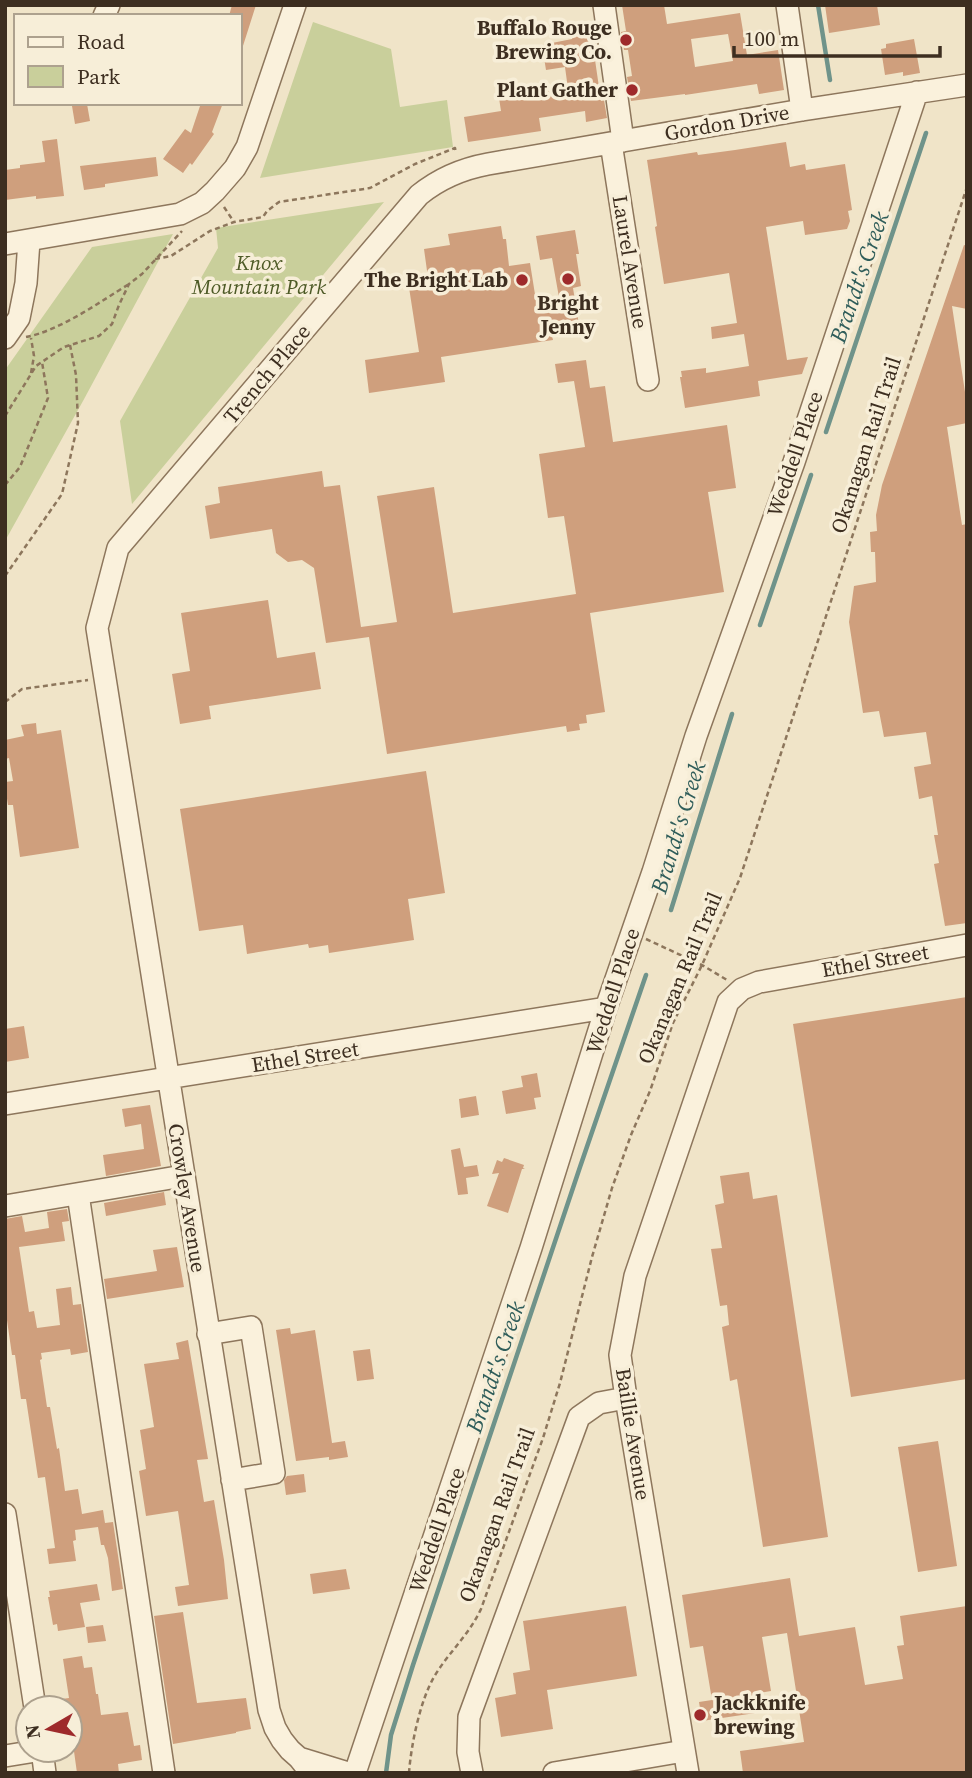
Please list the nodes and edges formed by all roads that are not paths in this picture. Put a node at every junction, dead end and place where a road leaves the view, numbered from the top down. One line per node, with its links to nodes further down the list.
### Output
1 (295, 5): 9 (street)
2 (604, 5): 7 (street, Laurel Avenue)
3 (787, 5): 6 (street)
4 (967, 85): 5 (street, Gordon Drive)
5 (917, 92): 6 (street, Gordon Drive); 16 (street, Weddell Place)
6 (802, 110): 7 (street, Gordon Drive)
7 (617, 142): 8 (street, Gordon Drive); 12 (street, Laurel Avenue)
8 (488, 164): 13 (street, Trench Place)
9 (29, 241): 10 (street); 11 (street)
10 (5, 244)
11 (12, 338)
12 (648, 380)
13 (97, 628): 17 (street, Crowley Avenue)
14 (967, 945): 15 (street, Ethel Street)
15 (742, 989): 23 (street, Baillie Avenue)
16 (606, 1008): 17 (street, Ethel Street); 32 (street, Weddell Place)
17 (168, 1079): 18 (street, Ethel Street); 19 (street, Crowley Avenue)
18 (5, 1104)
19 (183, 1176): 20 (street); 22 (street, Crowley Avenue)
20 (78, 1194): 21 (street); 30 (street)
21 (5, 1206)
22 (208, 1334): 24 (street, Crowley Avenue); 24 (street)
23 (626, 1398): 28 (street, Baillie Avenue); 33 (street)
24 (232, 1480): 29 (street, Crowley Avenue)
25 (6, 1526): 26 (street)
26 (15, 1642): 27 (street)
27 (31, 1694)
28 (684, 1751): 34 (street); 35 (street, Baillie Avenue)
29 (305, 1765): 31 (street, Crowley Avenue)
30 (164, 1773)
31 (348, 1773)
32 (355, 1773)
33 (471, 1773)
34 (554, 1773)
35 (688, 1773)

